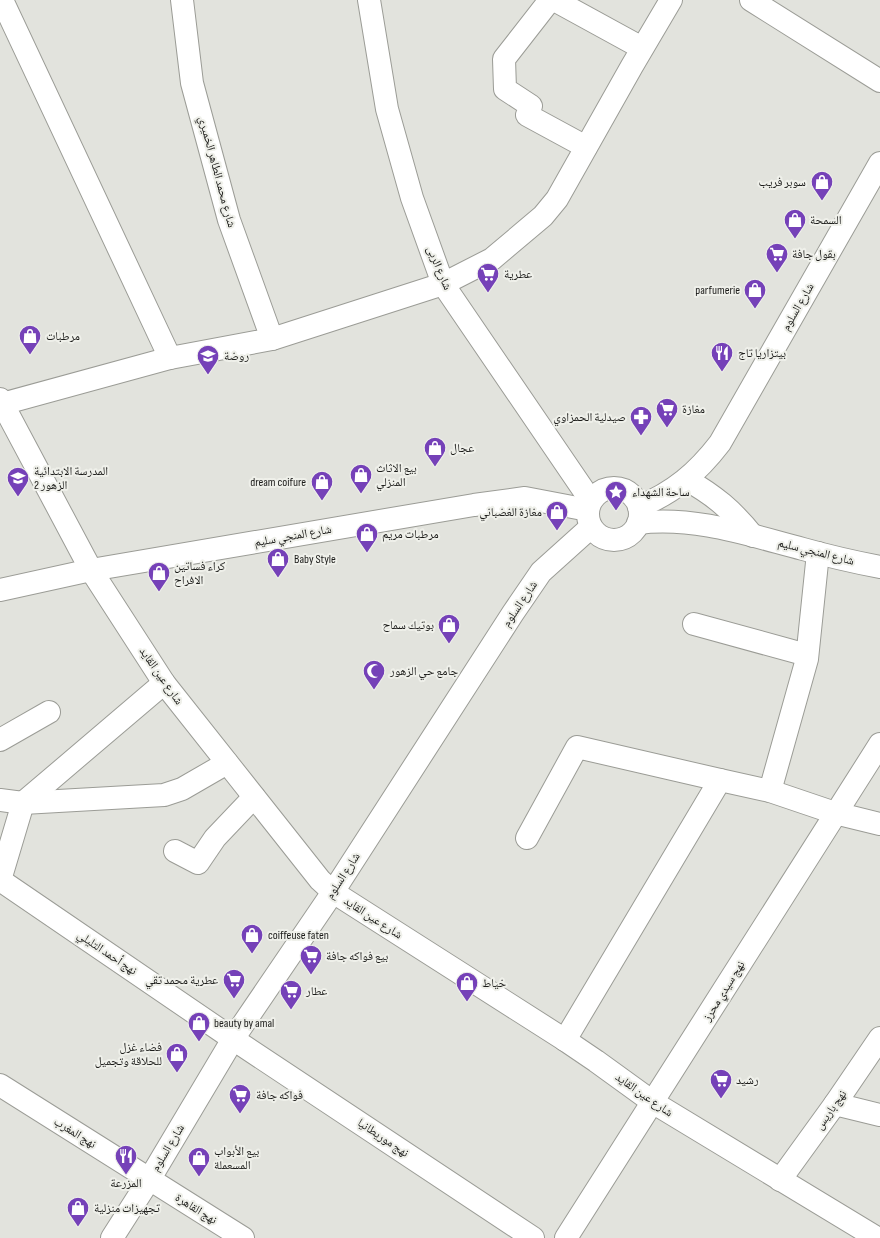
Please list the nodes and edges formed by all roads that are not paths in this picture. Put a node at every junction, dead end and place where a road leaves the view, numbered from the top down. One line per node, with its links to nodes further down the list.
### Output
1 (2, 0): 14 (street)
2 (182, 0): 13 (street, شارع محمد الطاهر الخميري)
3 (369, 0): 12 (street, شارع الربى)
4 (550, 0): 10 (street)
5 (556, 0): 8 (street)
6 (671, 0): 8 (street)
7 (751, 0): 9 (street)
8 (642, 48): 10 (street)
9 (880, 81)
10 (586, 147): 12 (street)
11 (880, 163): 16 (street, شارع السلوم)
12 (443, 284): 13 (street); 17 (street, شارع الربى)
13 (272, 339): 14 (street)
14 (170, 358): 15 (street)
15 (1, 401): 22 (street, شارع عين القايد)
16 (687, 480): 18 (street, شارع السلوم); 19 (street)
17 (590, 512): 18 (street); 18 (street); 22 (street, شارع المنجي سليم); 41 (street, شارع السلوم)
18 (638, 515): 19 (street, شارع المنجي سليم)
19 (753, 536): 20 (street, شارع المنجي سليم)
20 (818, 554): 21 (street, شارع المنجي سليم); 25 (street)
21 (880, 567)
22 (91, 570): 23 (street, شارع المنجي سليم); 26 (street, شارع عين القايد)
23 (0, 590)
24 (694, 624): 25 (street)
25 (807, 655): 32 (street)
26 (164, 683): 30 (street, شارع عين القايد); 35 (street)
27 (49, 712): 28 (street)
28 (0, 740)
29 (880, 744): 36 (street, نهج سيدي محرز)
30 (227, 763): 33 (street, شارع عين القايد); 35 (street)
31 (720, 780): 32 (street); 38 (street); 44 (street)
32 (770, 791): 36 (street)
33 (254, 797): 39 (street); 41 (street, شارع عين القايد)
34 (0, 800): 35 (street)
35 (23, 803): 40 (street)
36 (835, 813): 37 (street); 46 (street, نهج سيدي محرز)
37 (880, 824)
38 (527, 838)
39 (175, 851)
40 (0, 880): 43 (street, نهج أحمد التليلي)
41 (333, 892): 43 (street, شارع السلوم); 44 (street, شارع عين القايد)
42 (880, 1038): 47 (street, نهج باريس)
43 (233, 1039): 49 (street, شارع السلوم); 53 (street, نهج موريطانيا)
44 (565, 1040): 46 (street, شارع عين القايد)
45 (0, 1085): 49 (street, نهج المغرب)
46 (654, 1103): 50 (street, شارع عين القايد); 54 (street, نهج سيدي محرز)
47 (836, 1104): 48 (street); 50 (street, نهج باريس)
48 (880, 1115)
49 (149, 1180): 51 (street, شارع السلوم); 52 (street, نهج القاهرة)
50 (780, 1180): 55 (street, شارع عين القايد)
51 (112, 1238)
52 (243, 1238)
53 (533, 1238)
54 (566, 1238)
55 (877, 1238)

